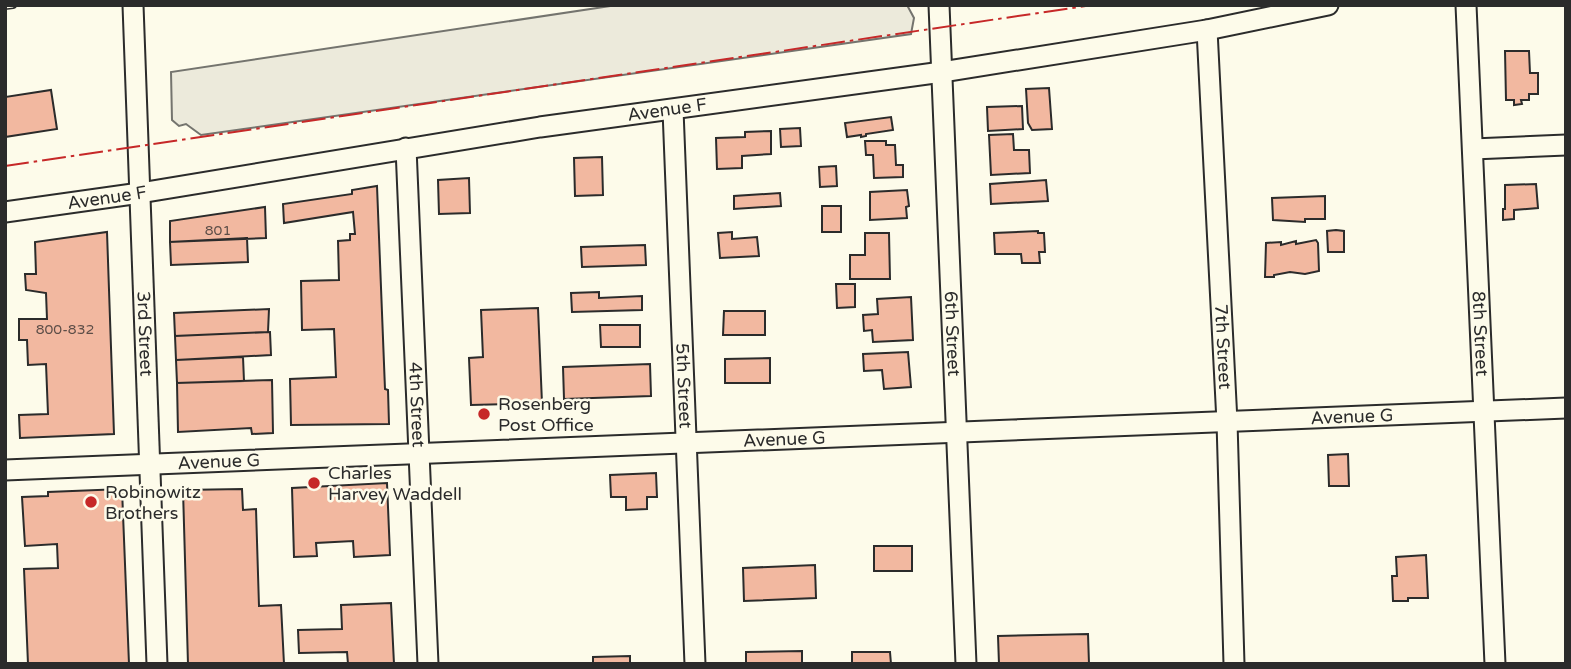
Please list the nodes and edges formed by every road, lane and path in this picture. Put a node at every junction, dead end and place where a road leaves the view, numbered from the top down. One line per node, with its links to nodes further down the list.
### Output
1 (133, 5): 11 (street, 3rd Street)
2 (939, 5): 6 (street, 6th Street)
3 (1328, 5): 5 (street, Avenue F)
4 (1466, 5): 10 (street, 8th Street)
5 (1207, 30): 6 (street, Avenue F); 15 (street, 7th Street)
6 (942, 72): 7 (street, Avenue F); 16 (street, 6th Street)
7 (673, 110): 9 (street, Avenue F); 17 (street, 5th Street)
8 (1566, 145): 10 (street)
9 (406, 148): 11 (street, Avenue F); 18 (street, 4th Street)
10 (1474, 149): 14 (street, 8th Street)
11 (140, 193): 12 (street, Avenue F); 19 (street, 3rd Street)
12 (5, 212)
13 (1566, 408): 14 (street, Avenue G)
14 (1485, 412): 15 (street, Avenue G); 26 (street, 8th Street)
15 (1227, 422): 16 (street, Avenue G); 25 (street, 7th Street)
16 (956, 432): 17 (street, Avenue G); 24 (street, 6th Street)
17 (686, 443): 18 (street, Avenue G); 23 (street, 5th Street)
18 (419, 453): 19 (street, Avenue G); 22 (street, 4th Street)
19 (150, 464): 20 (street, Avenue G); 21 (street, 3rd Street)
20 (5, 470)
21 (157, 664)
22 (428, 664)
23 (695, 664)
24 (966, 664)
25 (1234, 664)
26 (1495, 664)

